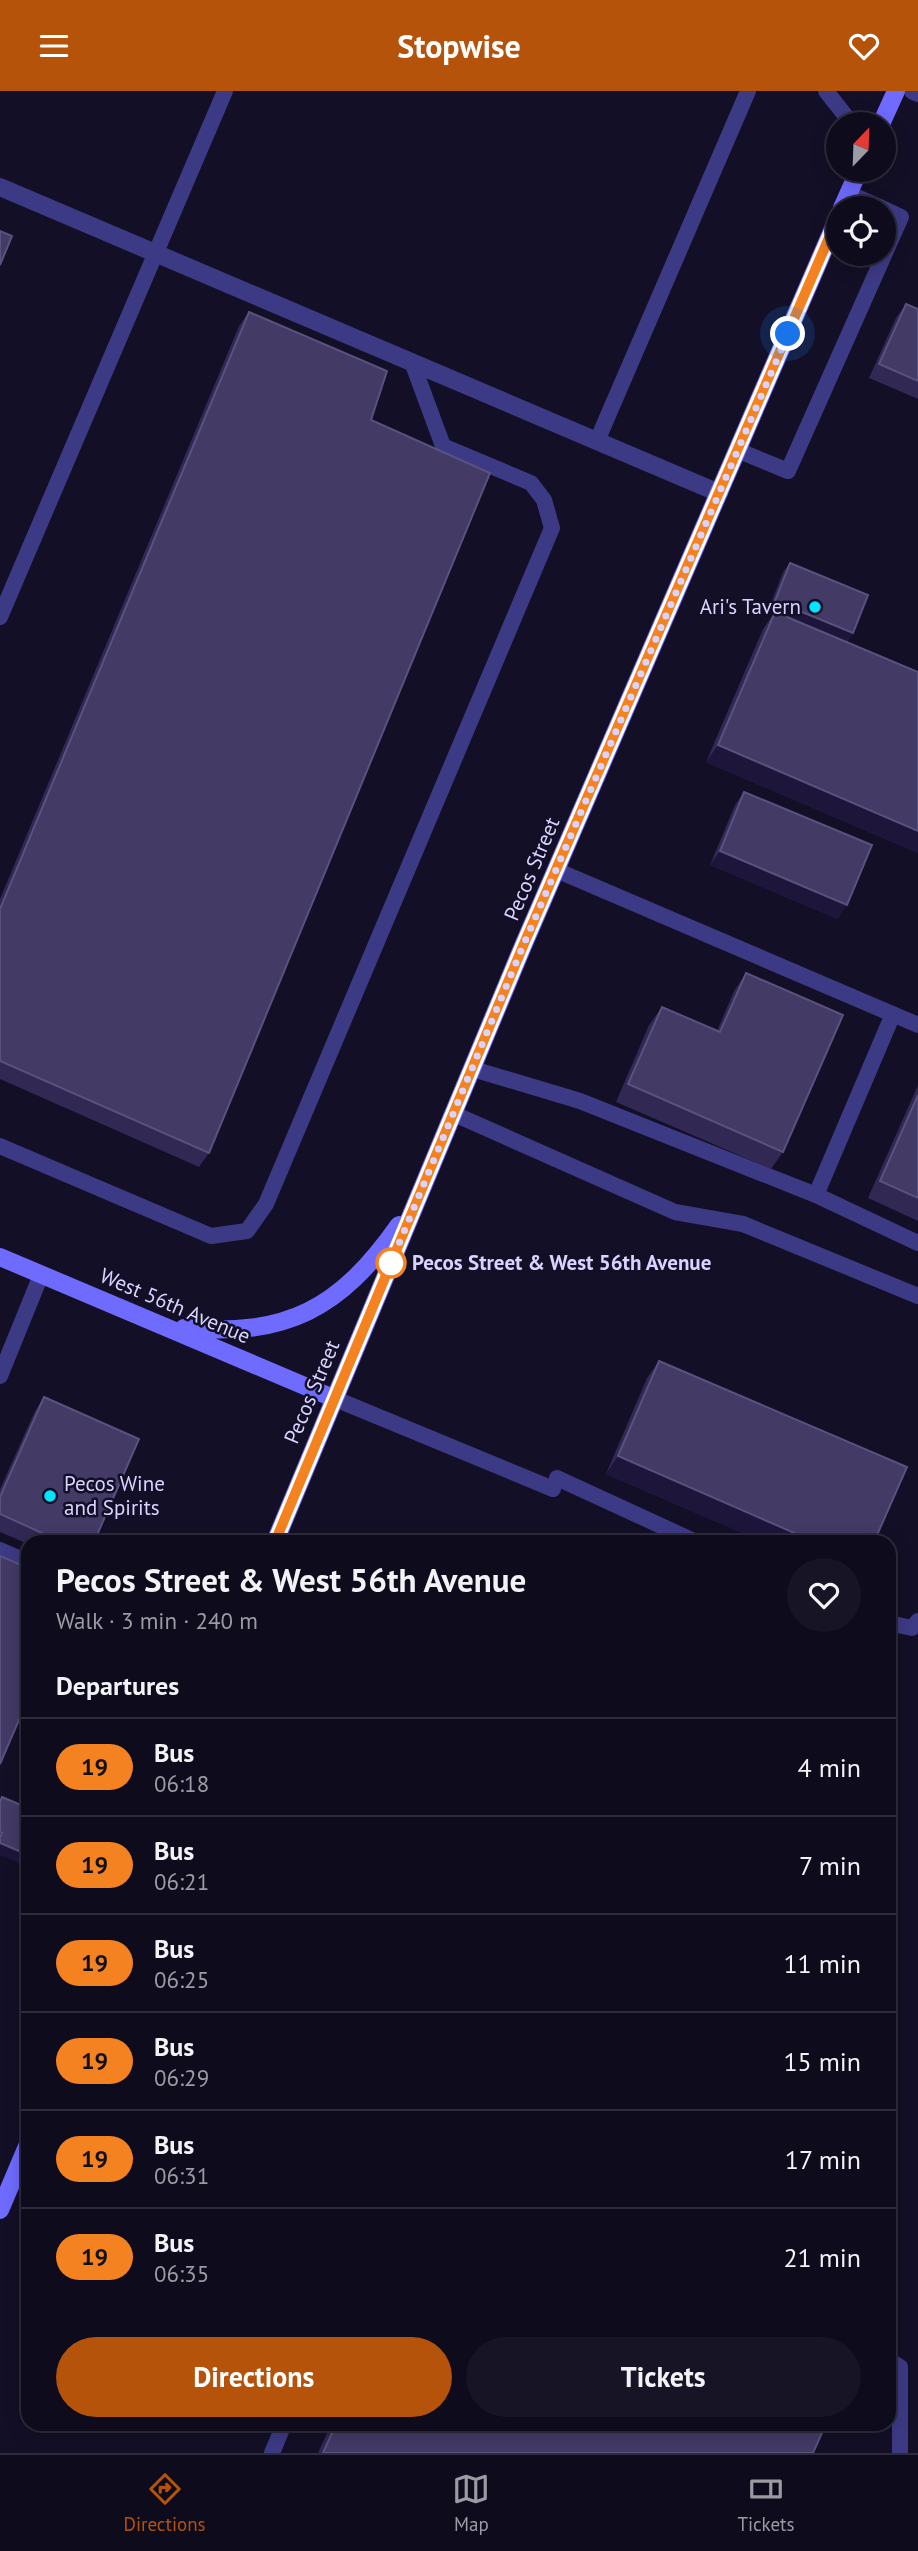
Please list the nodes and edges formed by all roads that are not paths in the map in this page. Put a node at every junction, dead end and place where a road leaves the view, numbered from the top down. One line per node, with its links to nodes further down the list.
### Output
1 (225, 91): 11 (lane)
2 (748, 91): 14 (lane)
3 (826, 91): 5 (lane)
4 (897, 91): 6 (main road)
5 (843, 112)
6 (887, 112)
7 (0, 187): 11 (street)
8 (896, 215): 9 (lane)
9 (896, 228)
10 (826, 245): 15 (main road, Pecos Street)
11 (155, 253): 13 (street); 17 (lane)
12 (879, 266): 15 (lane)
13 (412, 362): 14 (street); 23 (lane)
14 (597, 441): 16 (street)
15 (737, 450): 16 (main road, Pecos Street)
16 (719, 493): 18 (main road, Pecos Street)
17 (0, 617)
18 (556, 870): 19 (lane); 21 (main road, Pecos Street)
19 (893, 1014): 20 (lane); 25 (lane)
20 (918, 1025)
21 (472, 1069): 22 (main road, Pecos Street); 25 (lane)
22 (454, 1114): 24 (main road, Pecos Street); 29 (lane)
23 (0, 1146)
24 (421, 1194): 30 (main road); 32 (main road, Pecos Street)
25 (816, 1195): 26 (lane)
26 (918, 1243)
27 (0, 1257): 28 (main road, West 56th Avenue)
28 (41, 1275): 30 (main road, West 56th Avenue); 31 (lane)
29 (918, 1296)
30 (165, 1326): 32 (main road, West 56th Avenue)
31 (0, 1376)
32 (333, 1398): 33 (main road, Pecos Street); 34 (lane)
33 (278, 1535)
34 (679, 1535)
35 (0, 1550): 36 (lane)
36 (21, 1559)
37 (918, 1621): 38 (lane)
38 (896, 1625)
39 (21, 2160): 40 (main road)
40 (0, 2210)
41 (896, 2364): 44 (lane)
42 (282, 2431): 43 (lane)
43 (272, 2453)
44 (900, 2453)

